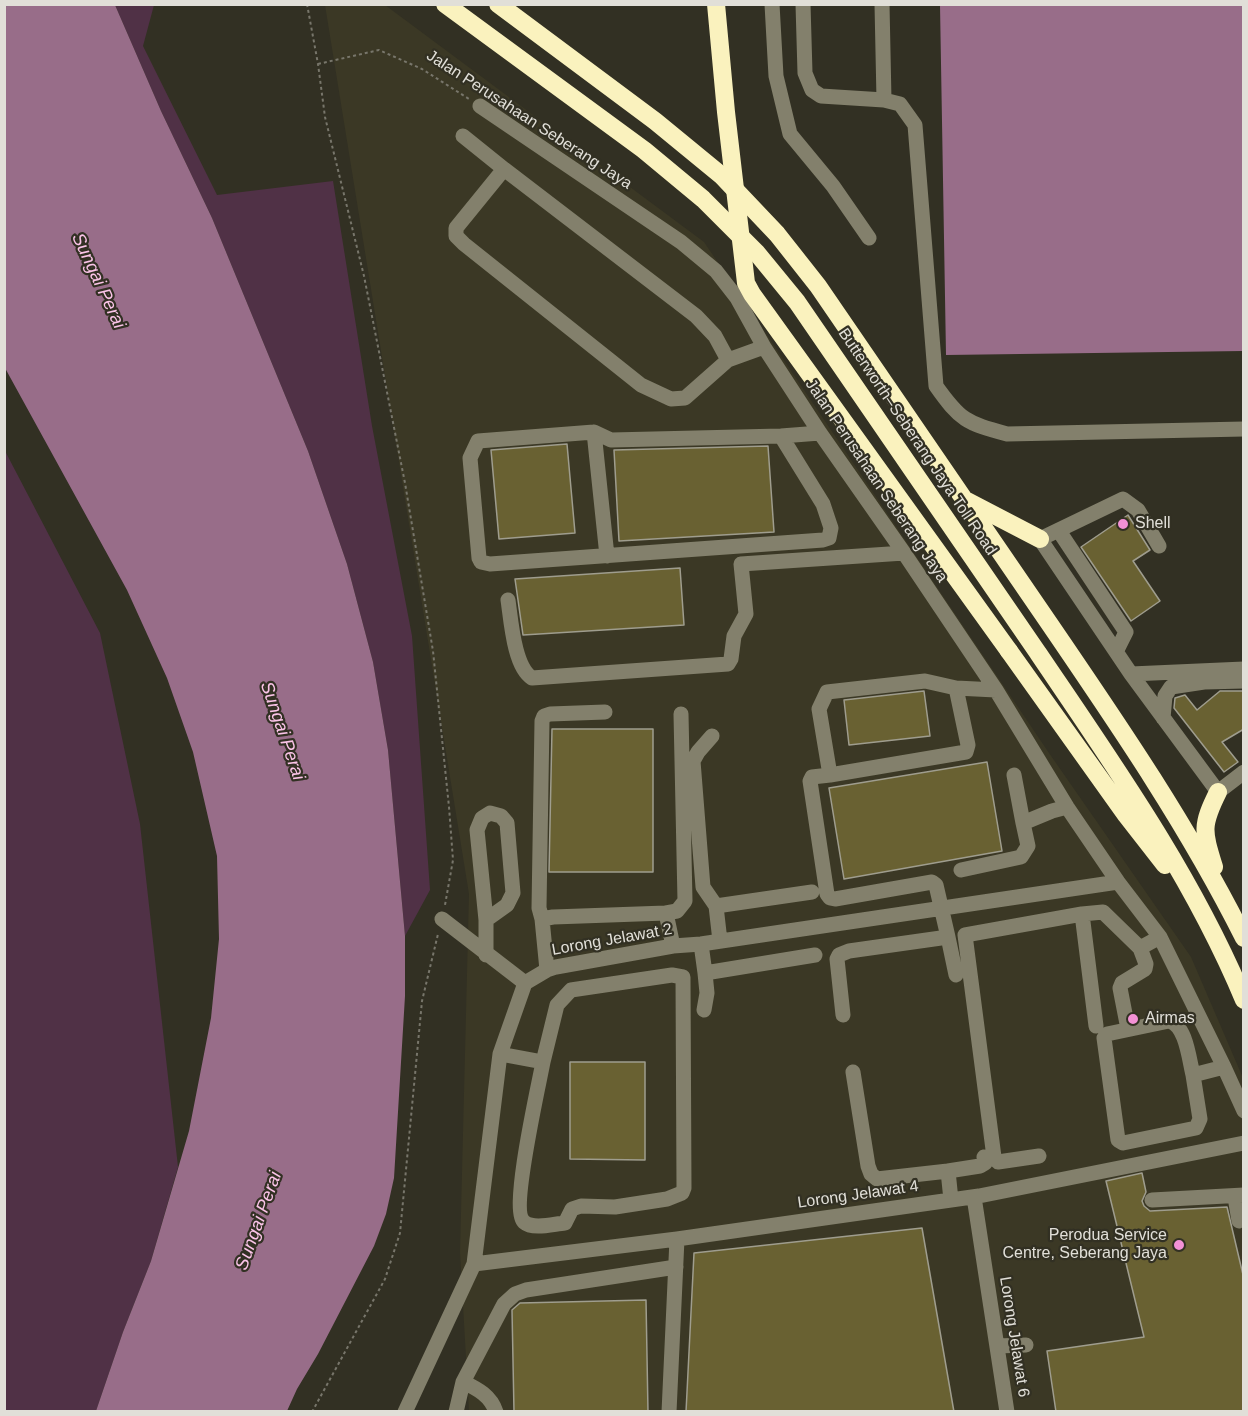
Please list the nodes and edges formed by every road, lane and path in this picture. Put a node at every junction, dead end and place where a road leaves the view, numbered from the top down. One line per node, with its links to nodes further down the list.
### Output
1 (306, 4): 8 (path)
2 (445, 4): 51 (highway, Butterworth–Seberang Jaya Toll Road)
3 (498, 4): 20 (highway, Butterworth–Seberang Jaya Toll Road)
4 (716, 4): 51 (highway, bridge)
5 (772, 4): 13 (street)
6 (803, 4): 9 (street)
7 (882, 4): 9 (street)
8 (318, 63): 10 (path, Jalan Perusahaan Seberang Jaya); 52 (path)
9 (884, 100): 16 (street)
10 (480, 106): 14 (street, Jalan Perusahaan Seberang Jaya)
11 (463, 136): 12 (street)
12 (504, 169): 15 (street); 15 (street)
13 (868, 238)
14 (764, 347): 15 (street); 18 (street, Jalan Perusahaan Seberang Jaya)
15 (728, 360)
16 (1244, 429)
17 (594, 432): 19 (street); 25 (street); 25 (street)
18 (820, 434): 19 (street); 24 (street, Jalan Perusahaan Seberang Jaya)
19 (781, 436): 25 (street)
20 (966, 500): 22 (highway); 46 (highway, Butterworth–Seberang Jaya Toll Road)
21 (1059, 531): 22 (street); 23 (street); 27 (street)
22 (1040, 539): 27 (street)
23 (1159, 546)
24 (904, 553): 26 (street); 32 (street, Jalan Perusahaan Seberang Jaya)
25 (607, 556)
26 (508, 600)
27 (1116, 652): 29 (street)
28 (1244, 669): 29 (street)
29 (1131, 674): 35 (street)
30 (1244, 681): 35 (street)
31 (956, 688): 32 (street); 38 (street); 38 (street)
32 (996, 690): 41 (street, Jalan Perusahaan Seberang Jaya)
33 (605, 712): 53 (street)
34 (681, 714): 49 (street)
35 (1163, 718): 40 (street)
36 (712, 736): 47 (street)
37 (1244, 772): 40 (street)
38 (830, 775): 48 (street)
39 (1014, 775): 42 (street)
40 (1218, 792): 46 (highway)
41 (1067, 807): 42 (street); 44 (street, Jalan Perusahaan Seberang Jaya)
42 (1023, 823): 43 (street)
43 (961, 870)
44 (1118, 882): 48 (street, Lorong Jelawat 2); 56 (street, Jalan Perusahaan Seberang Jaya)
45 (812, 891): 47 (street)
46 (1225, 900): 57 (highway, Butterworth–Seberang Jaya Toll Road)
47 (716, 906): 58 (street)
48 (942, 908): 55 (street); 58 (street, Lorong Jelawat 2)
49 (666, 913): 53 (street); 60 (street)
50 (1082, 914): 61 (street); 71 (street); 80 (street)
51 (1203, 914): 68 (highway, Butterworth–Seberang Jaya Toll Road)
52 (442, 919): 62 (street); 94 (path)
53 (542, 919): 64 (street)
54 (486, 920): 54 (street); 62 (street)
55 (948, 937): 66 (street); 70 (street)
56 (1160, 937): 61 (street); 75 (street, Jalan Perusahaan Seberang Jaya)
57 (1244, 938)
58 (720, 941): 59 (street, Lorong Jelawat 2)
59 (701, 944): 60 (street, Lorong Jelawat 2); 65 (street)
60 (674, 946): 64 (street, Lorong Jelawat 2)
61 (1140, 948): 72 (street)
62 (486, 955): 67 (street)
63 (816, 956): 65 (street)
64 (547, 970): 67 (street, Lorong Jelawat 2)
65 (705, 973): 69 (street)
66 (956, 975)
67 (525, 983): 73 (street)
68 (1244, 1000)
69 (704, 1010)
70 (843, 1015)
71 (1096, 1026)
72 (1128, 1029): 77 (street); 77 (street)
73 (500, 1054): 74 (street); 89 (street)
74 (543, 1062): 74 (street)
75 (1224, 1067): 77 (street); 78 (street, Jalan Perusahaan Seberang Jaya)
76 (853, 1072): 82 (street)
77 (1193, 1074)
78 (1244, 1112)
79 (1244, 1143): 84 (street, Lorong Jelawat 4)
80 (1039, 1155)
81 (984, 1157): 82 (street)
82 (948, 1171): 85 (street)
83 (1239, 1196): 86 (street); 87 (street)
84 (974, 1197): 85 (street, Lorong Jelawat 4); 92 (street, Lorong Jelawat 6)
85 (951, 1200): 88 (street, Lorong Jelawat 4)
86 (1152, 1200)
87 (1239, 1221)
88 (677, 1239): 89 (street, Lorong Jelawat 4); 90 (street)
89 (474, 1264): 95 (street)
90 (676, 1267): 93 (street); 98 (street)
91 (1026, 1345): 92 (street)
92 (997, 1346): 99 (street, Lorong Jelawat 6)
93 (464, 1382): 96 (street); 97 (street)
94 (312, 1412)
95 (405, 1412)
96 (456, 1412)
97 (496, 1412)
98 (669, 1412)
99 (1007, 1412)

